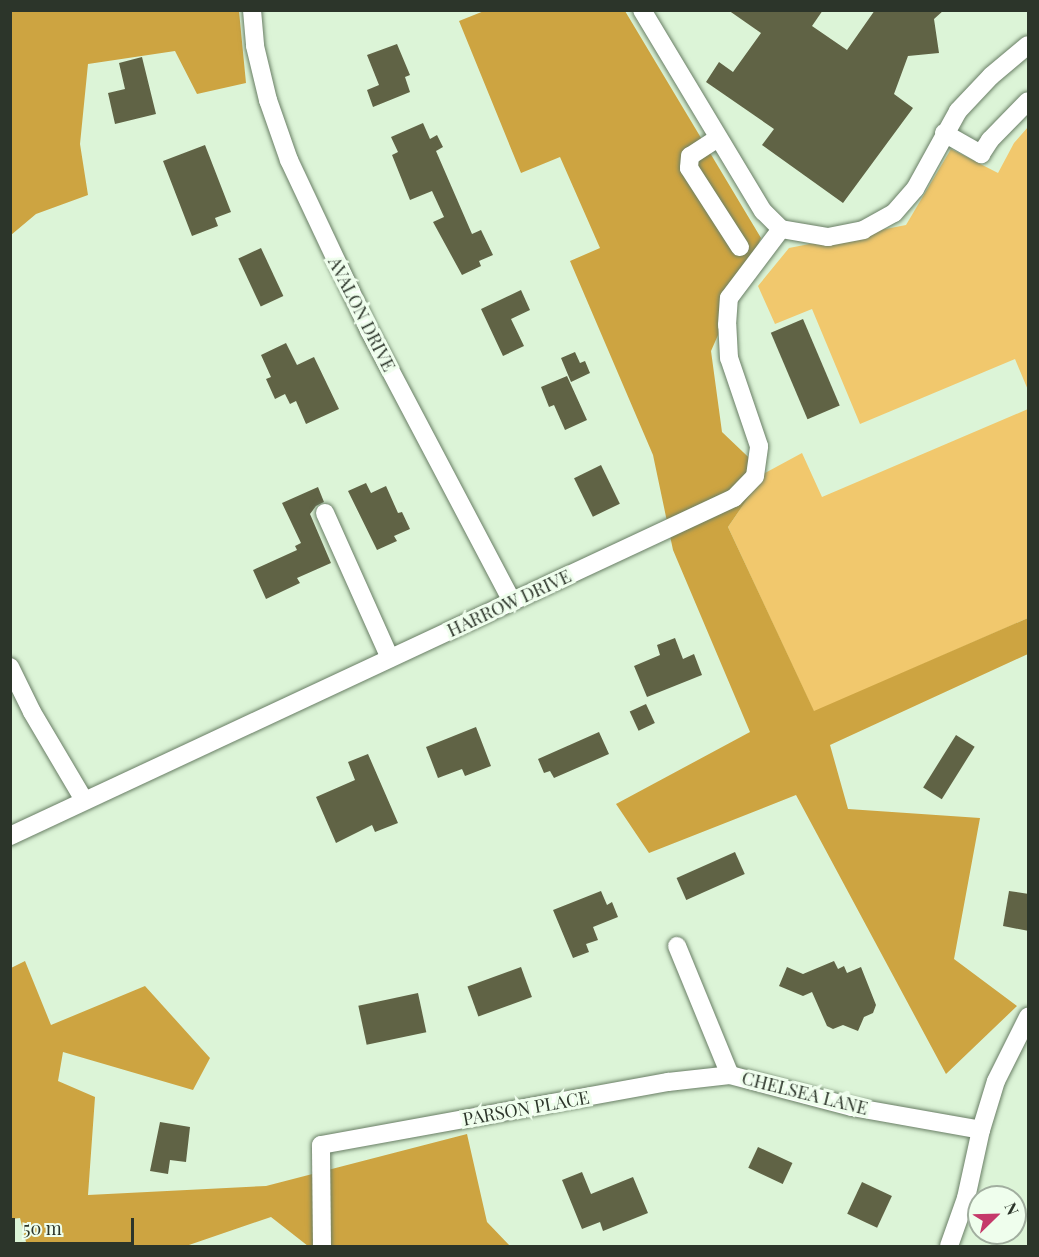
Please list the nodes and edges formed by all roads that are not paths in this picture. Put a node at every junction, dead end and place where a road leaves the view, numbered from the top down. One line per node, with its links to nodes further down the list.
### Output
1 (252, 10): 10 (street, AVALON DRIVE)
2 (642, 10): 6 (street)
3 (1029, 45): 5 (street)
4 (1029, 101): 5 (street)
5 (944, 133): 7 (street)
6 (718, 138): 7 (street); 8 (street)
7 (781, 229): 10 (street, HARROW DRIVE)
8 (740, 247)
9 (325, 513): 11 (street)
10 (512, 601): 11 (street, HARROW DRIVE)
11 (390, 658): 13 (street, HARROW DRIVE)
12 (10, 668): 13 (street)
13 (84, 800): 14 (street, HARROW DRIVE)
14 (10, 836)
15 (676, 946): 17 (street, CHELSEA LANE)
16 (1029, 1017): 18 (street)
17 (730, 1075): 18 (street, CHELSEA LANE); 19 (street, PARSON PLACE)
18 (981, 1130): 20 (street)
19 (322, 1246)
20 (949, 1246)

